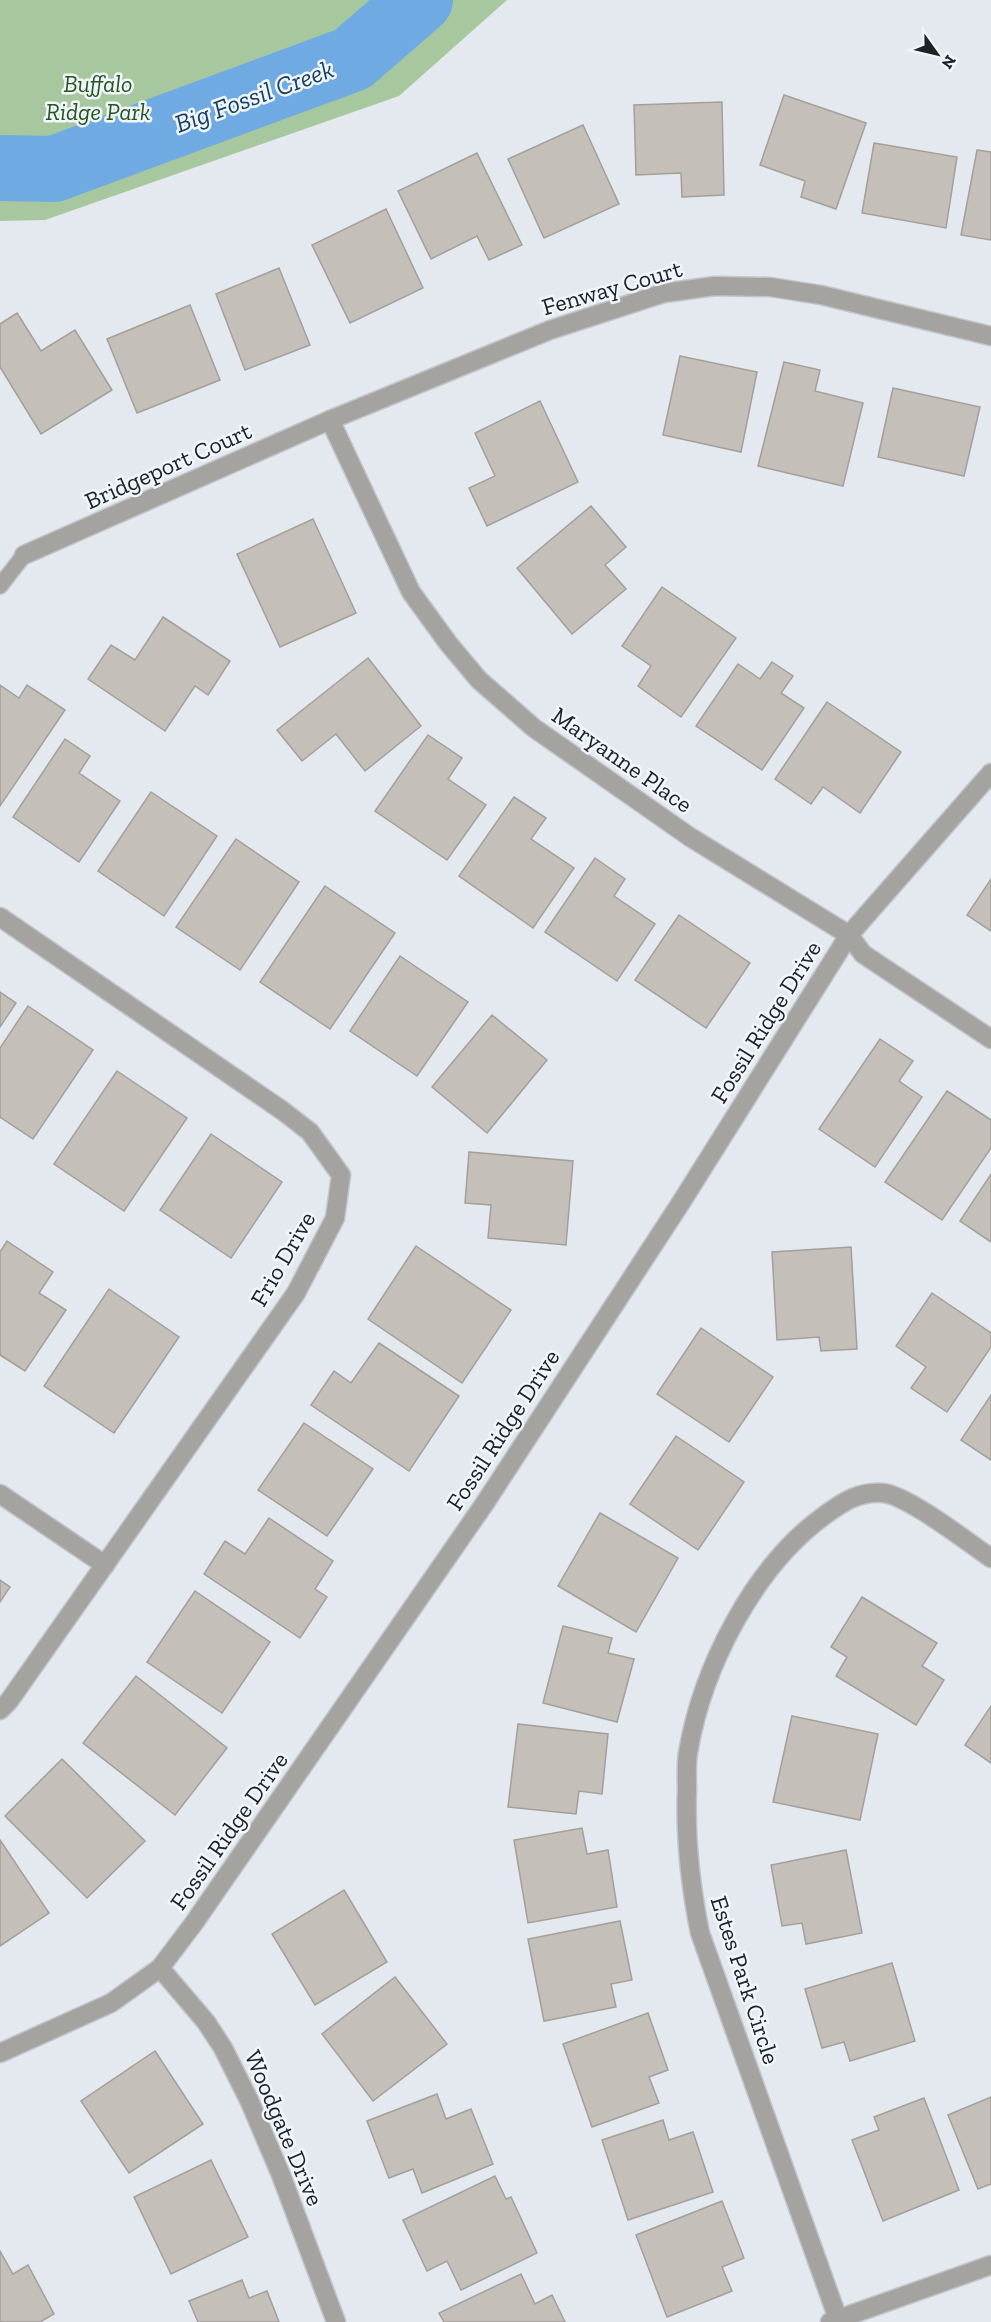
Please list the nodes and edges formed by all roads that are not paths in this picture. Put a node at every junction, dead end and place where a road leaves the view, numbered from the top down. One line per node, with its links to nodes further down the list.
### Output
1 (991, 336): 2 (street, Fenway Court)
2 (330, 420): 3 (street, Bridgeport Court); 7 (street, Maryanne Place)
3 (24, 555): 4 (lane)
4 (0, 586)
5 (991, 773): 7 (street, Fossil Ridge Drive)
6 (0, 917): 11 (street, Frio Drive)
7 (849, 935): 8 (street, Maryanne Place); 13 (street, Fossil Ridge Drive)
8 (991, 1039)
9 (0, 1494): 11 (street)
10 (991, 1558): 16 (street, Estes Park Circle)
11 (105, 1565): 12 (street, Frio Drive)
12 (0, 1710)
13 (160, 1968): 14 (street, Fossil Ridge Drive); 17 (street, Woodgate Drive)
14 (0, 2053)
15 (991, 2265): 16 (street)
16 (834, 2321)
17 (336, 2322)

